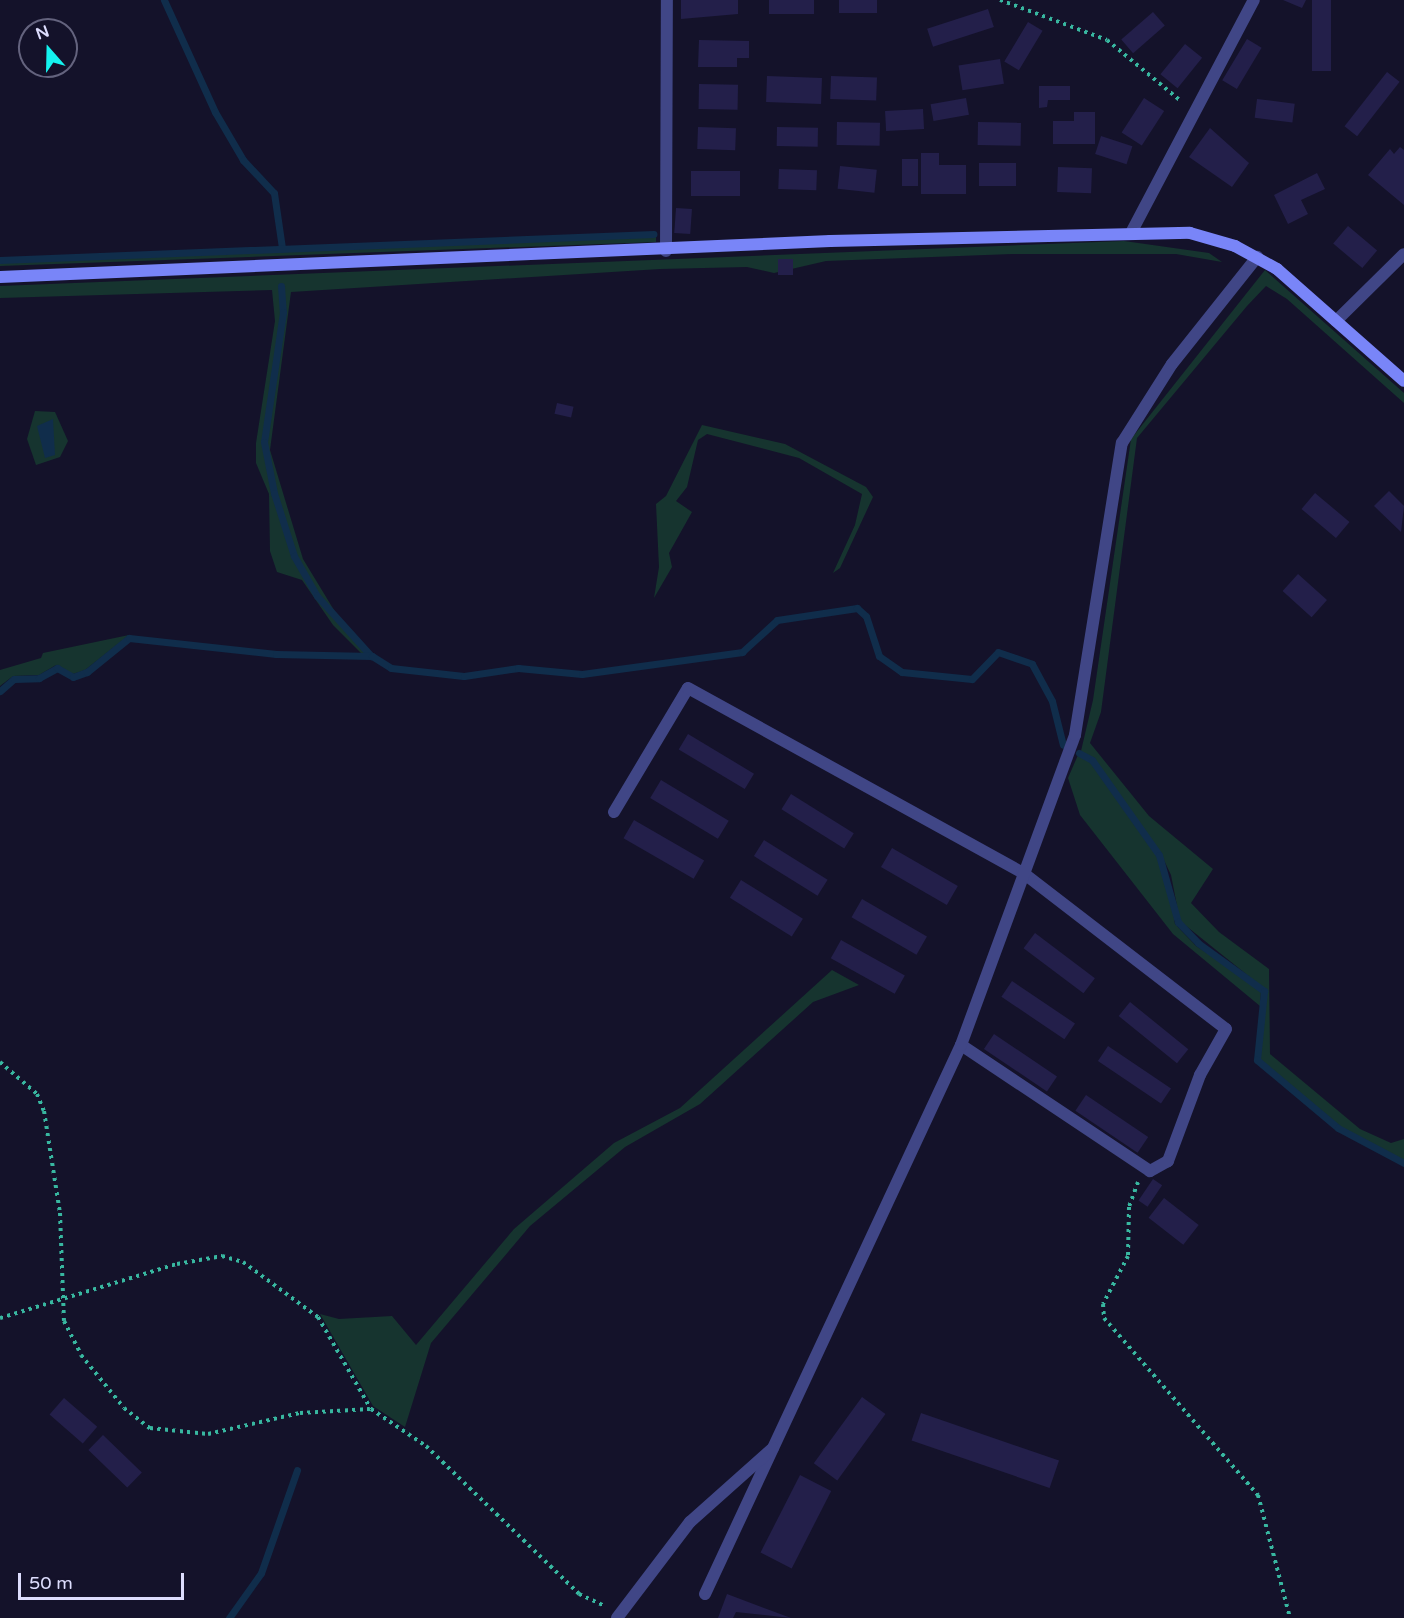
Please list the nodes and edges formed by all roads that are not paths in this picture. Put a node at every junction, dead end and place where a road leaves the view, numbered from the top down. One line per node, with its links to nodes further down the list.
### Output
1 (667, 0): 4 (street)
2 (1254, 0): 3 (street)
3 (1132, 231): 4 (main road); 6 (main road)
4 (666, 251): 7 (main road)
5 (1404, 254): 8 (street)
6 (1257, 257): 8 (main road); 11 (street)
7 (0, 277)
8 (1336, 321): 9 (main road)
9 (1404, 381)
10 (614, 812): 11 (street)
11 (1022, 872): 12 (street); 12 (street)
12 (961, 1045): 13 (street)
13 (779, 1443): 14 (street); 15 (street)
14 (705, 1594)
15 (617, 1618)

